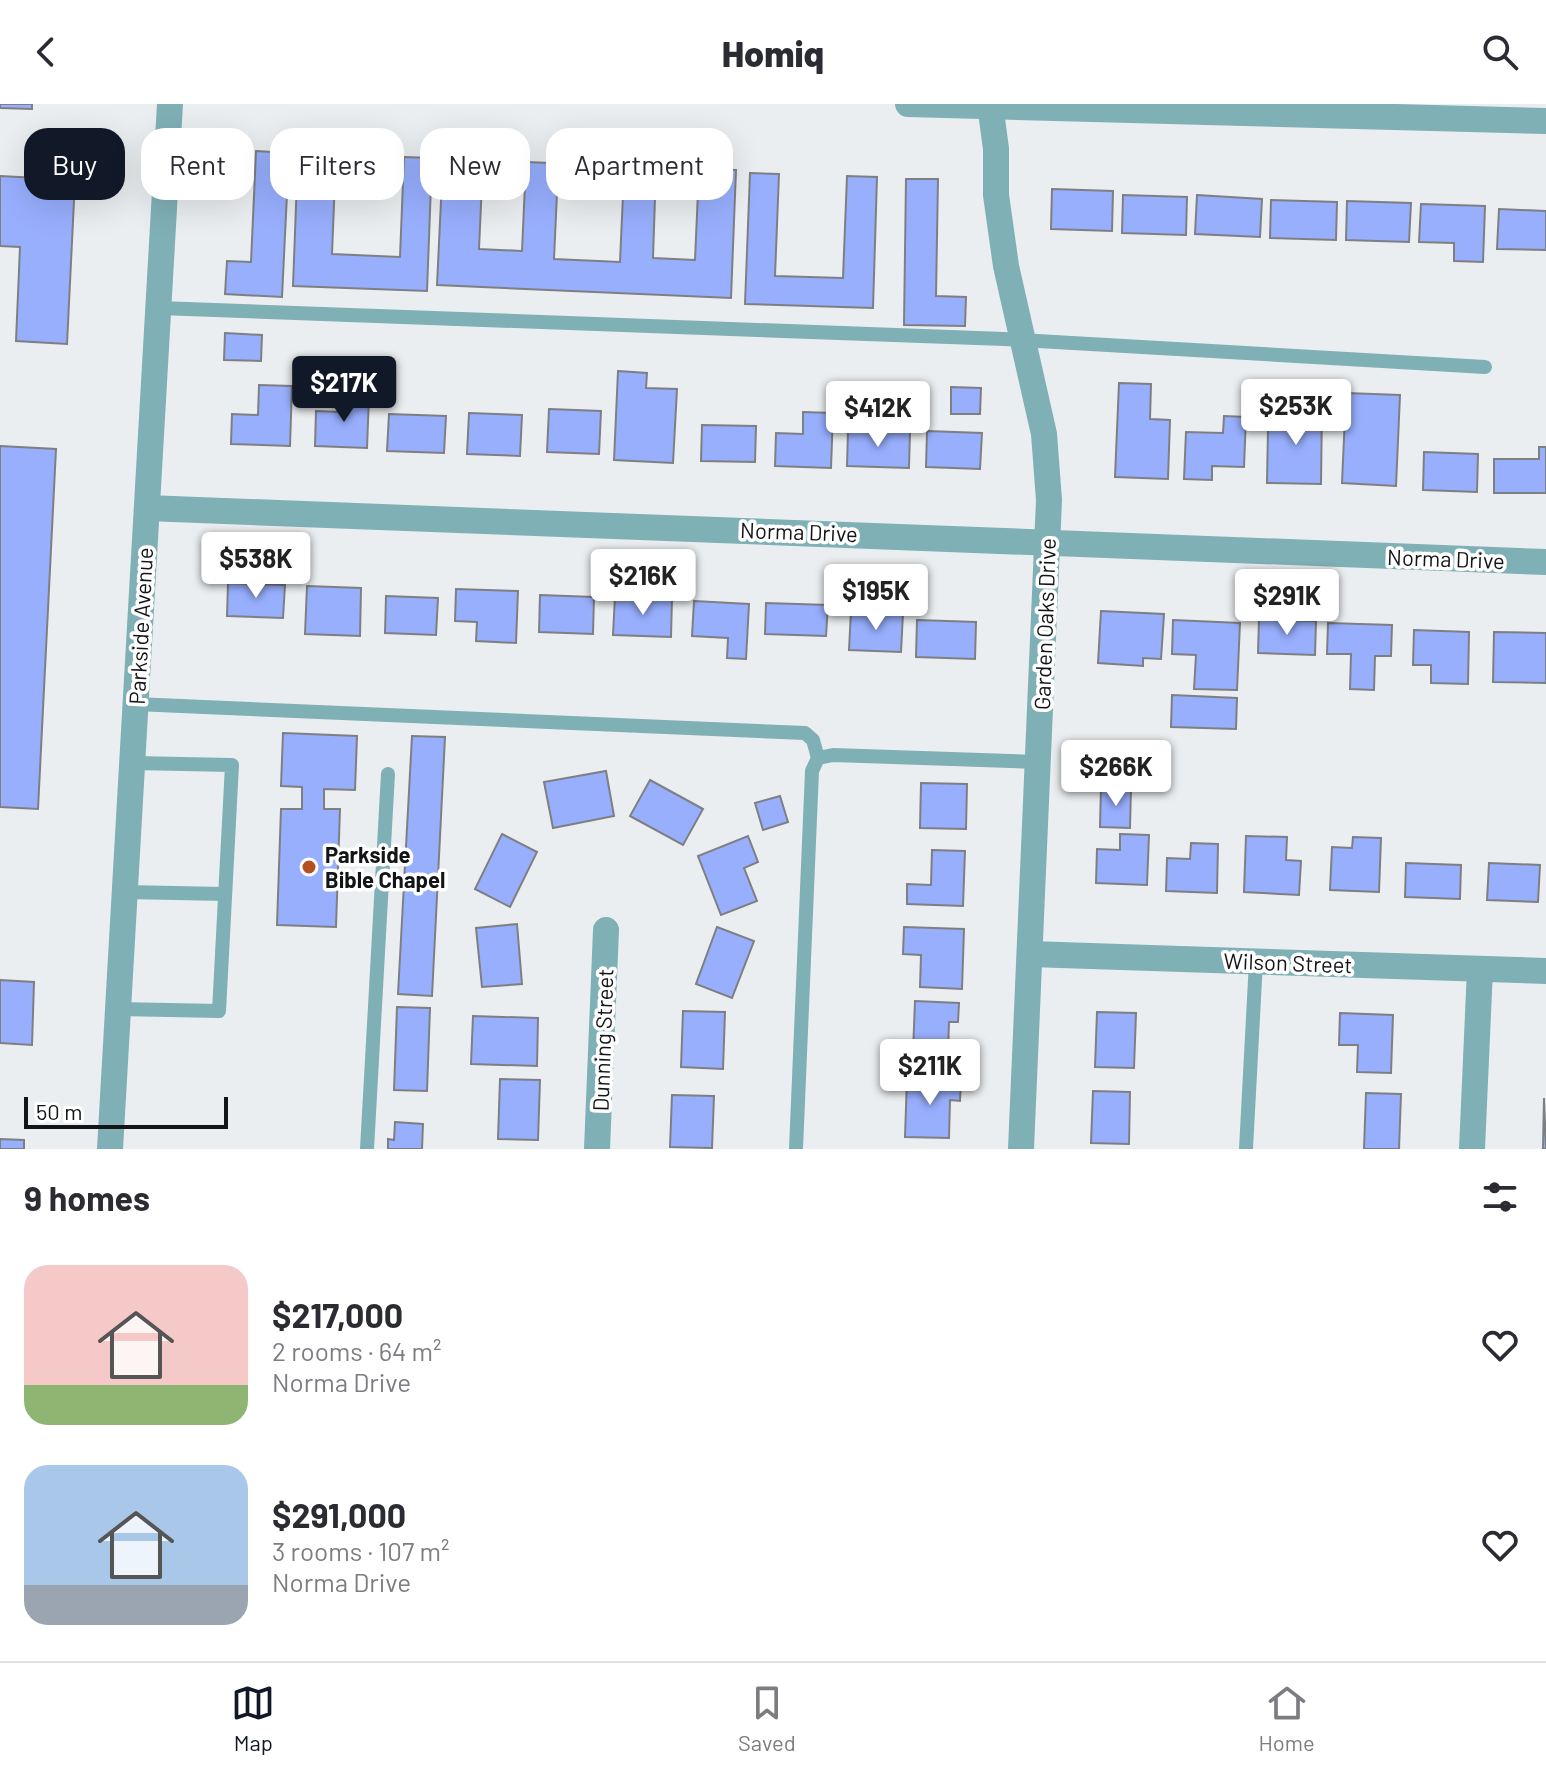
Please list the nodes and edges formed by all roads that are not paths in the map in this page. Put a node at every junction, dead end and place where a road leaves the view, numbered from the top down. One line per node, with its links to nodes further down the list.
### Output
1 (170, 104): 6 (street, Parkside Avenue)
2 (908, 104): 3 (street)
3 (990, 105): 4 (street); 7 (street, Garden Oaks Drive)
4 (1380, 111): 5 (street)
5 (1546, 121)
6 (159, 308): 7 (lane); 9 (street, Parkside Avenue)
7 (1023, 340): 8 (lane); 10 (street, Garden Oaks Drive)
8 (1485, 367)
9 (147, 508): 10 (street, Norma Drive); 12 (street, Parkside Avenue)
10 (1047, 542): 11 (street, Norma Drive); 14 (street, Garden Oaks Drive)
11 (1546, 562)
12 (135, 704): 13 (lane); 15 (street, Parkside Avenue)
13 (818, 758): 14 (lane); 28 (lane)
14 (1038, 762): 20 (street, Garden Oaks Drive)
15 (133, 763): 17 (street, Parkside Avenue); 18 (lane)
16 (388, 774): 26 (lane)
17 (125, 892): 18 (lane); 24 (street, Parkside Avenue)
18 (225, 894): 24 (lane)
19 (606, 930): 27 (street, Dunning Street)
20 (1030, 954): 21 (street, Wilson Street); 29 (street, Garden Oaks Drive)
21 (1256, 961): 22 (street, Wilson Street); 30 (lane)
22 (1480, 969): 23 (street, Wilson Street); 31 (street)
23 (1546, 971)
24 (118, 1009): 25 (street, Parkside Avenue)
25 (110, 1149)
26 (367, 1149)
27 (597, 1149)
28 (796, 1149)
29 (1021, 1149)
30 (1246, 1149)
31 (1472, 1149)

